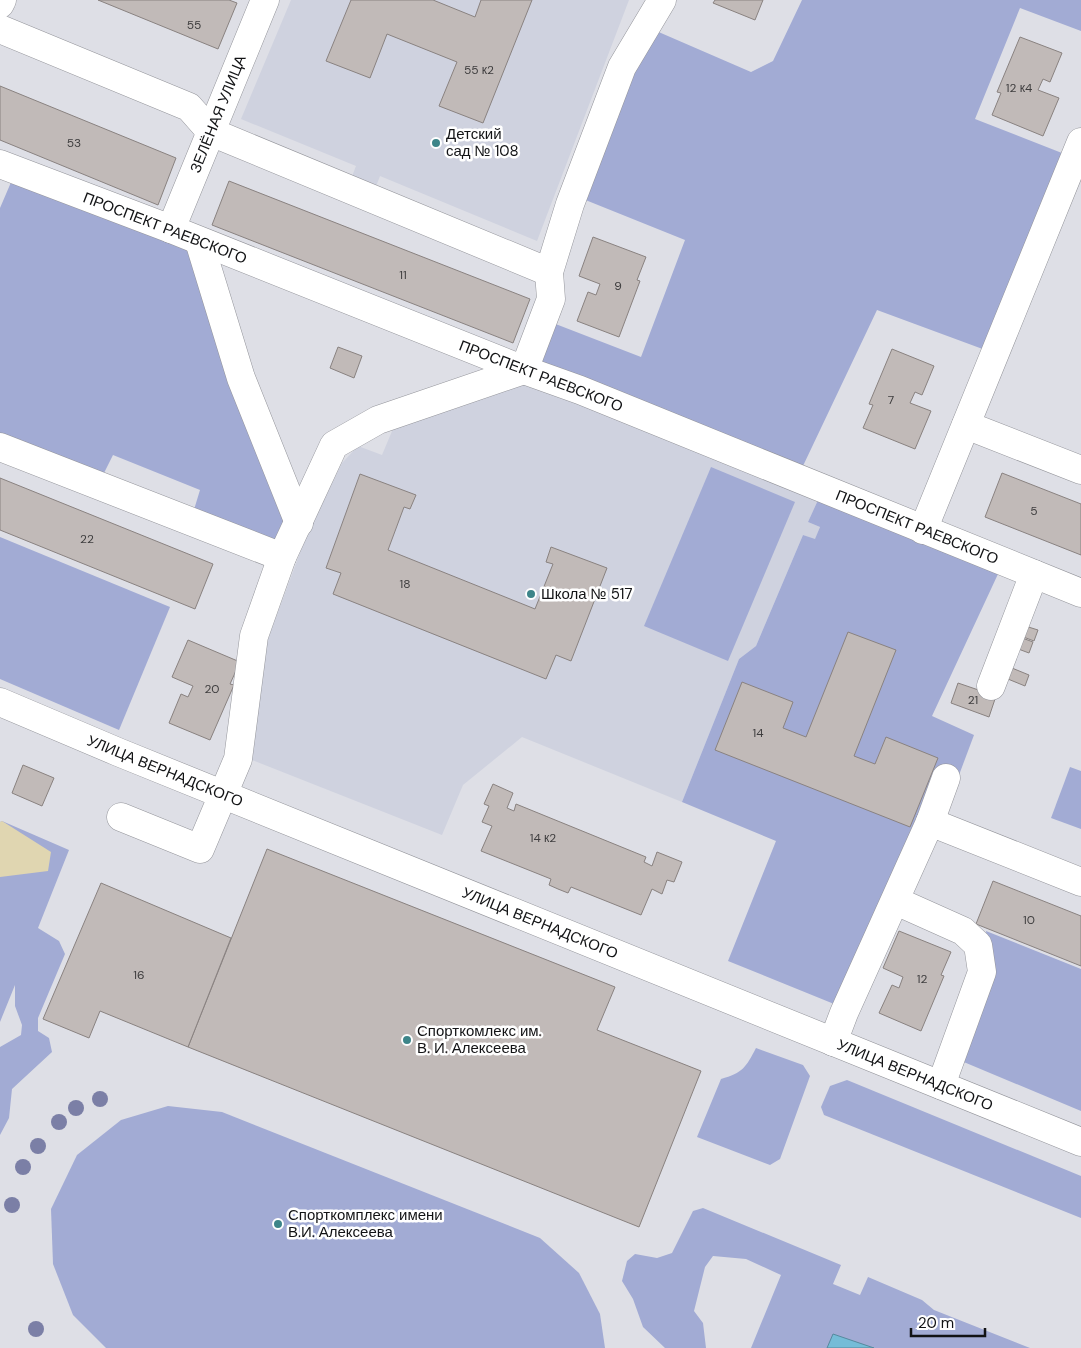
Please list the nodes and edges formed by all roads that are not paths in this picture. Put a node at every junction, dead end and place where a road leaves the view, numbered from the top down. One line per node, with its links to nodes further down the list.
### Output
1 (2, 0): 4 (street)
2 (265, 0): 6 (street, ЗЕЛЁНАЯ УЛИЦА)
3 (662, 0): 11 (street)
4 (0, 4)
5 (0, 29): 6 (street)
6 (211, 132): 9 (street, ЗЕЛЁНАЯ УЛИЦА); 11 (street)
7 (1081, 142): 13 (street)
8 (2, 170): 9 (street, ПРОСПЕКТ РАЕВСКОГО)
9 (171, 229): 10 (street, ПРОСПЕКТ РАЕВСКОГО)
10 (199, 241): 12 (street, ПРОСПЕКТ РАЕВСКОГО); 16 (street)
11 (549, 272): 12 (street)
12 (524, 370): 16 (street); 17 (street, ПРОСПЕКТ РАЕВСКОГО)
13 (966, 425): 15 (street); 17 (street)
14 (0, 447): 18 (street)
15 (1081, 470)
16 (299, 523): 18 (street)
17 (923, 530): 19 (street, ПРОСПЕКТ РАЕВСКОГО)
18 (282, 557): 24 (street)
19 (1034, 574): 20 (street, ПРОСПЕКТ РАЕВСКОГО); 21 (street)
20 (1081, 593)
21 (991, 686)
22 (0, 702): 24 (street, УЛИЦА ВЕРНАДСКОГО)
23 (946, 778): 26 (street)
24 (222, 794): 25 (street); 29 (street, УЛИЦА ВЕРНАДСКОГО)
25 (121, 817)
26 (930, 822): 27 (street); 28 (street)
27 (1081, 882)
28 (896, 902): 29 (street); 30 (street)
29 (833, 1042): 30 (street, УЛИЦА ВЕРНАДСКОГО)
30 (941, 1085): 31 (street, УЛИЦА ВЕРНАДСКОГО)
31 (1081, 1142)

